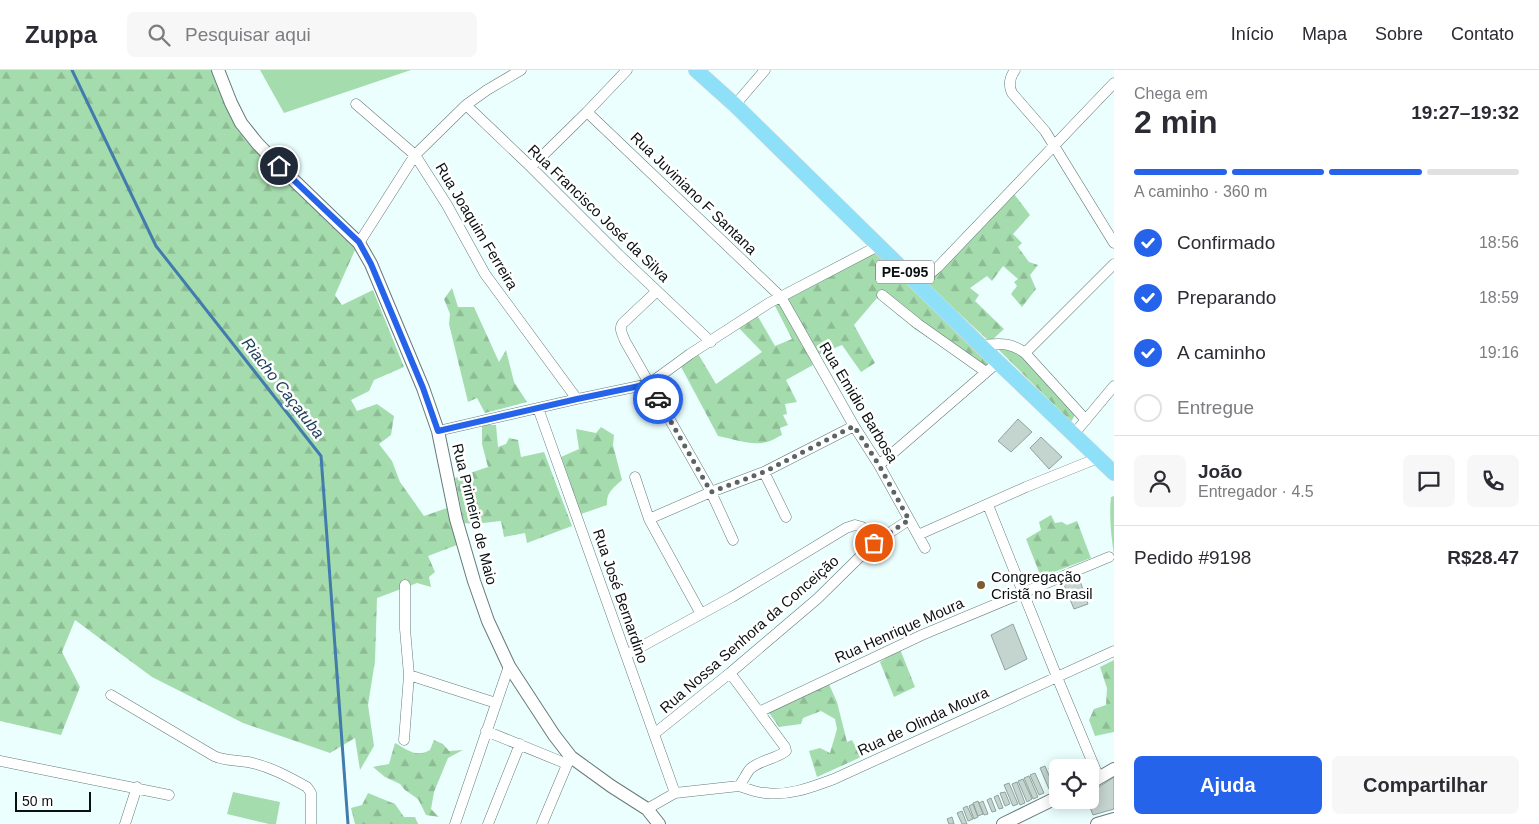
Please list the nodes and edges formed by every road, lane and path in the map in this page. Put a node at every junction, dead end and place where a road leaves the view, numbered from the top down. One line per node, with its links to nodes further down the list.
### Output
1 (218, 70): 15 (street, Rua Primeiro de Maio)
2 (521, 70): 10 (street)
3 (627, 70): 11 (street)
4 (696, 70): 9 (main road, PE-095)
5 (765, 70): 9 (street)
6 (1015, 70): 12 (street)
7 (1114, 83): 12 (street)
8 (356, 104): 13 (street, Rua Joaquim Ferreira)
9 (735, 105): 17 (main road, PE-095)
10 (466, 106): 13 (street); 14 (street, Rua Francisco José da Silva)
11 (587, 112): 14 (street); 22 (street, Rua Juviniano F Santana)
12 (1054, 144): 16 (street); 19 (street)
13 (415, 155): 15 (street); 30 (street, Rua Joaquim Ferreira)
14 (531, 167): 20 (street, Rua Francisco José da Silva)
15 (359, 242): 34 (street, Rua Primeiro de Maio)
16 (1114, 243)
17 (878, 246): 19 (main road, PE-095); 22 (street)
18 (1114, 264): 25 (street)
19 (918, 284): 24 (main road, PE-095)
20 (657, 291): 23 (street, Rua Francisco José da Silva); 28 (street)
21 (882, 295): 27 (street)
22 (781, 297): 23 (street); 33 (street, Rua Emidio Barbosa)
23 (711, 342): 28 (street)
24 (980, 345): 25 (street); 26 (main road, PE-095)
25 (1025, 353): 32 (street)
26 (998, 362): 27 (street); 35 (main road, PE-095)
27 (986, 372): 37 (street)
28 (649, 384): 30 (street); 41 (street)
29 (1114, 386): 32 (street)
30 (577, 399): 31 (street)
31 (538, 408): 34 (street); 55 (street, Rua José Bernardino)
32 (1086, 420): 35 (street)
33 (854, 426): 37 (street, Rua Emidio Barbosa); 38 (street)
34 (438, 431): 56 (street, Rua Primeiro de Maio)
35 (1073, 435): 36 (main road, PE-095)
36 (1098, 458): 39 (main road, PE-095); 42 (street)
37 (879, 465): 45 (street, Rua Emidio Barbosa)
38 (764, 472): 41 (street); 43 (street)
39 (1114, 473)
40 (635, 476): 44 (street)
41 (711, 492): 44 (street); 47 (street)
42 (988, 505): 46 (street); 52 (street)
43 (786, 517)
44 (648, 519): 53 (street)
45 (909, 520): 46 (street, Rua Emidio Barbosa); 48 (street, Rua Nossa Senhora da Conceição)
46 (918, 535): 49 (street, Rua Emidio Barbosa)
47 (733, 540)
48 (874, 543): 53 (street); 57 (street, Rua Nossa Senhora da Conceição)
49 (925, 548)
50 (1109, 557): 52 (street, Rua Henrique Moura)
51 (405, 585): 58 (street)
52 (1022, 592): 59 (street); 62 (street, Rua Henrique Moura)
53 (702, 614): 55 (street)
54 (1114, 651): 59 (street, Rua de Olinda Moura)
55 (626, 656): 64 (street, Rua José Bernardino)
56 (509, 666): 61 (street); 69 (street, Rua Primeiro de Maio)
57 (730, 673): 62 (street); 64 (street, Rua Nossa Senhora da Conceição)
58 (409, 675): 61 (street); 65 (street)
59 (1057, 676): 67 (street); 72 (street, Rua de Olinda Moura)
60 (111, 695): 80 (street)
61 (496, 703): 63 (street)
62 (759, 712): 72 (street)
63 (486, 731): 66 (street); 81 (street)
64 (654, 734): 74 (street, Rua José Bernardino)
65 (404, 740)
66 (520, 744): 69 (street); 82 (street)
67 (1087, 759)
68 (0, 761): 73 (street)
69 (569, 761): 77 (street, Rua Primeiro de Maio); 83 (street)
70 (1114, 769): 71 (street)
71 (1099, 778)
72 (739, 786): 74 (street)
73 (137, 787): 75 (street); 79 (street)
74 (675, 793): 77 (street)
75 (169, 795)
76 (1049, 802): 85 (street)
77 (647, 808): 84 (street)
78 (1114, 819): 86 (street)
79 (125, 824)
80 (312, 824)
81 (455, 824)
82 (488, 824)
83 (542, 824)
84 (659, 824)
85 (1003, 824)
86 (1097, 824)

